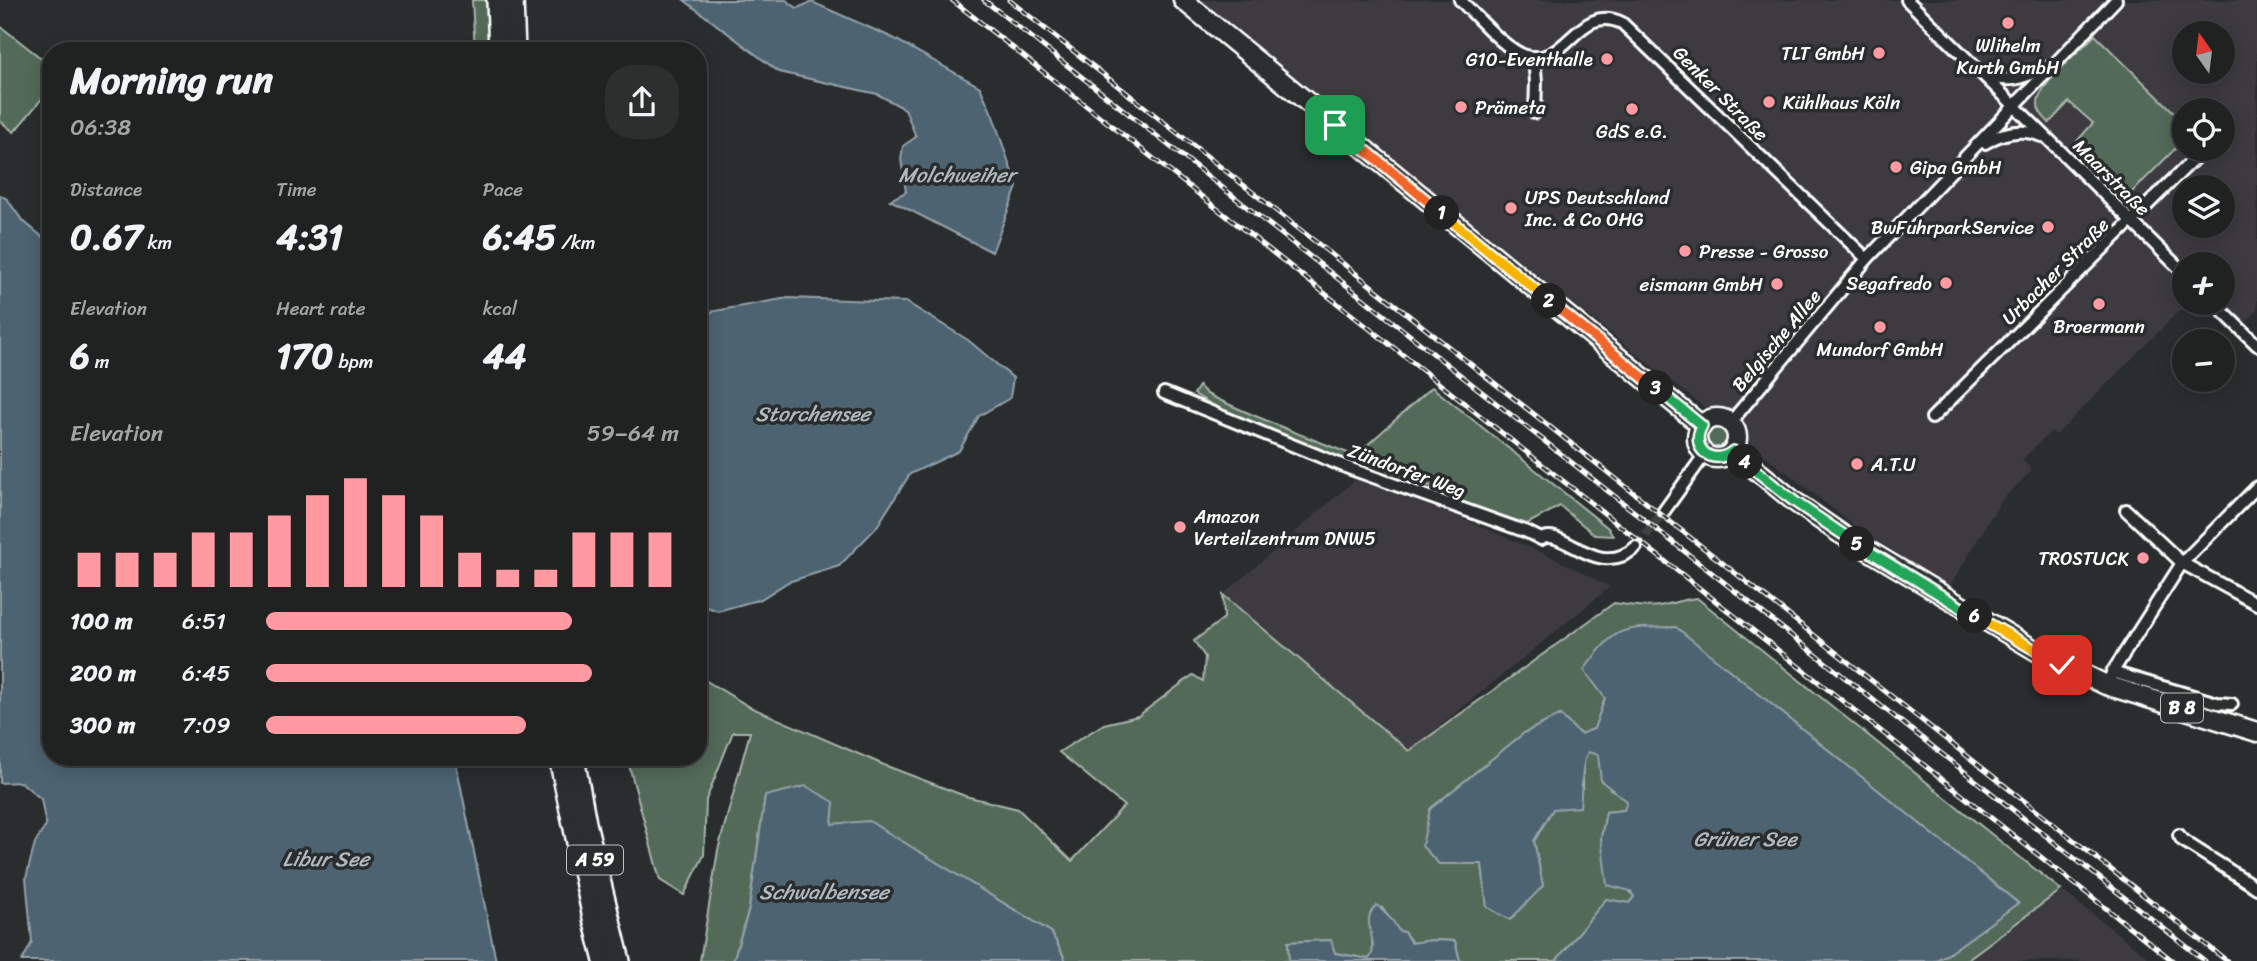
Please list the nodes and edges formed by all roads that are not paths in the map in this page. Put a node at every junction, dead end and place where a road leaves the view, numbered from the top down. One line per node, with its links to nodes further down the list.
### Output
1 (498, 0): 7 (highway)
2 (513, 0): 8 (highway)
3 (1183, 0): 25 (main road)
4 (1460, 0): 9 (street)
5 (1907, 0): 11 (street, Maarstraße)
6 (2116, 0): 10 (street, Belgische Allee)
7 (499, 42)
8 (515, 42)
9 (1534, 57): 13 (street); 18 (street, Genker Straße)
10 (2050, 66): 11 (street, Belgische Allee); 12 (street, Belgische Allee)
11 (1982, 73): 12 (street, Maarstraße)
12 (2015, 107): 14 (street, Maarstraße); 15 (street, Belgische Allee)
13 (1535, 113)
14 (2048, 139): 15 (street); 17 (street, Maarstraße)
15 (1968, 153): 18 (street, Belgische Allee)
16 (2192, 161): 17 (street, Urbacher Straße)
17 (2131, 220): 19 (street, Maarstraße); 23 (street, Urbacher Straße)
18 (1867, 259): 24 (street, Belgische Allee)
19 (2172, 261)
20 (2226, 315): 21 (street)
21 (2257, 345)
22 (1164, 393): 31 (street, Zündorfer Weg)
23 (1932, 418)
24 (1730, 423): 25 (main road); 26 (main road)
25 (1702, 426): 27 (main road)
26 (1733, 451): 27 (main road); 34 (main road, B 8)
27 (1705, 454): 30 (street)
28 (2257, 487): 32 (street)
29 (2126, 510): 32 (street)
30 (1664, 511)
31 (1636, 547)
32 (2182, 563): 33 (street); 34 (street)
33 (2257, 604)
34 (2109, 678): 35 (street); 36 (main road, B 8)
35 (2232, 704)
36 (2257, 732)
37 (561, 766): 41 (highway, A 59)
38 (575, 766): 42 (highway, A 59)
39 (2179, 835): 40 (street)
40 (2257, 888)
41 (604, 961)
42 (620, 961)

